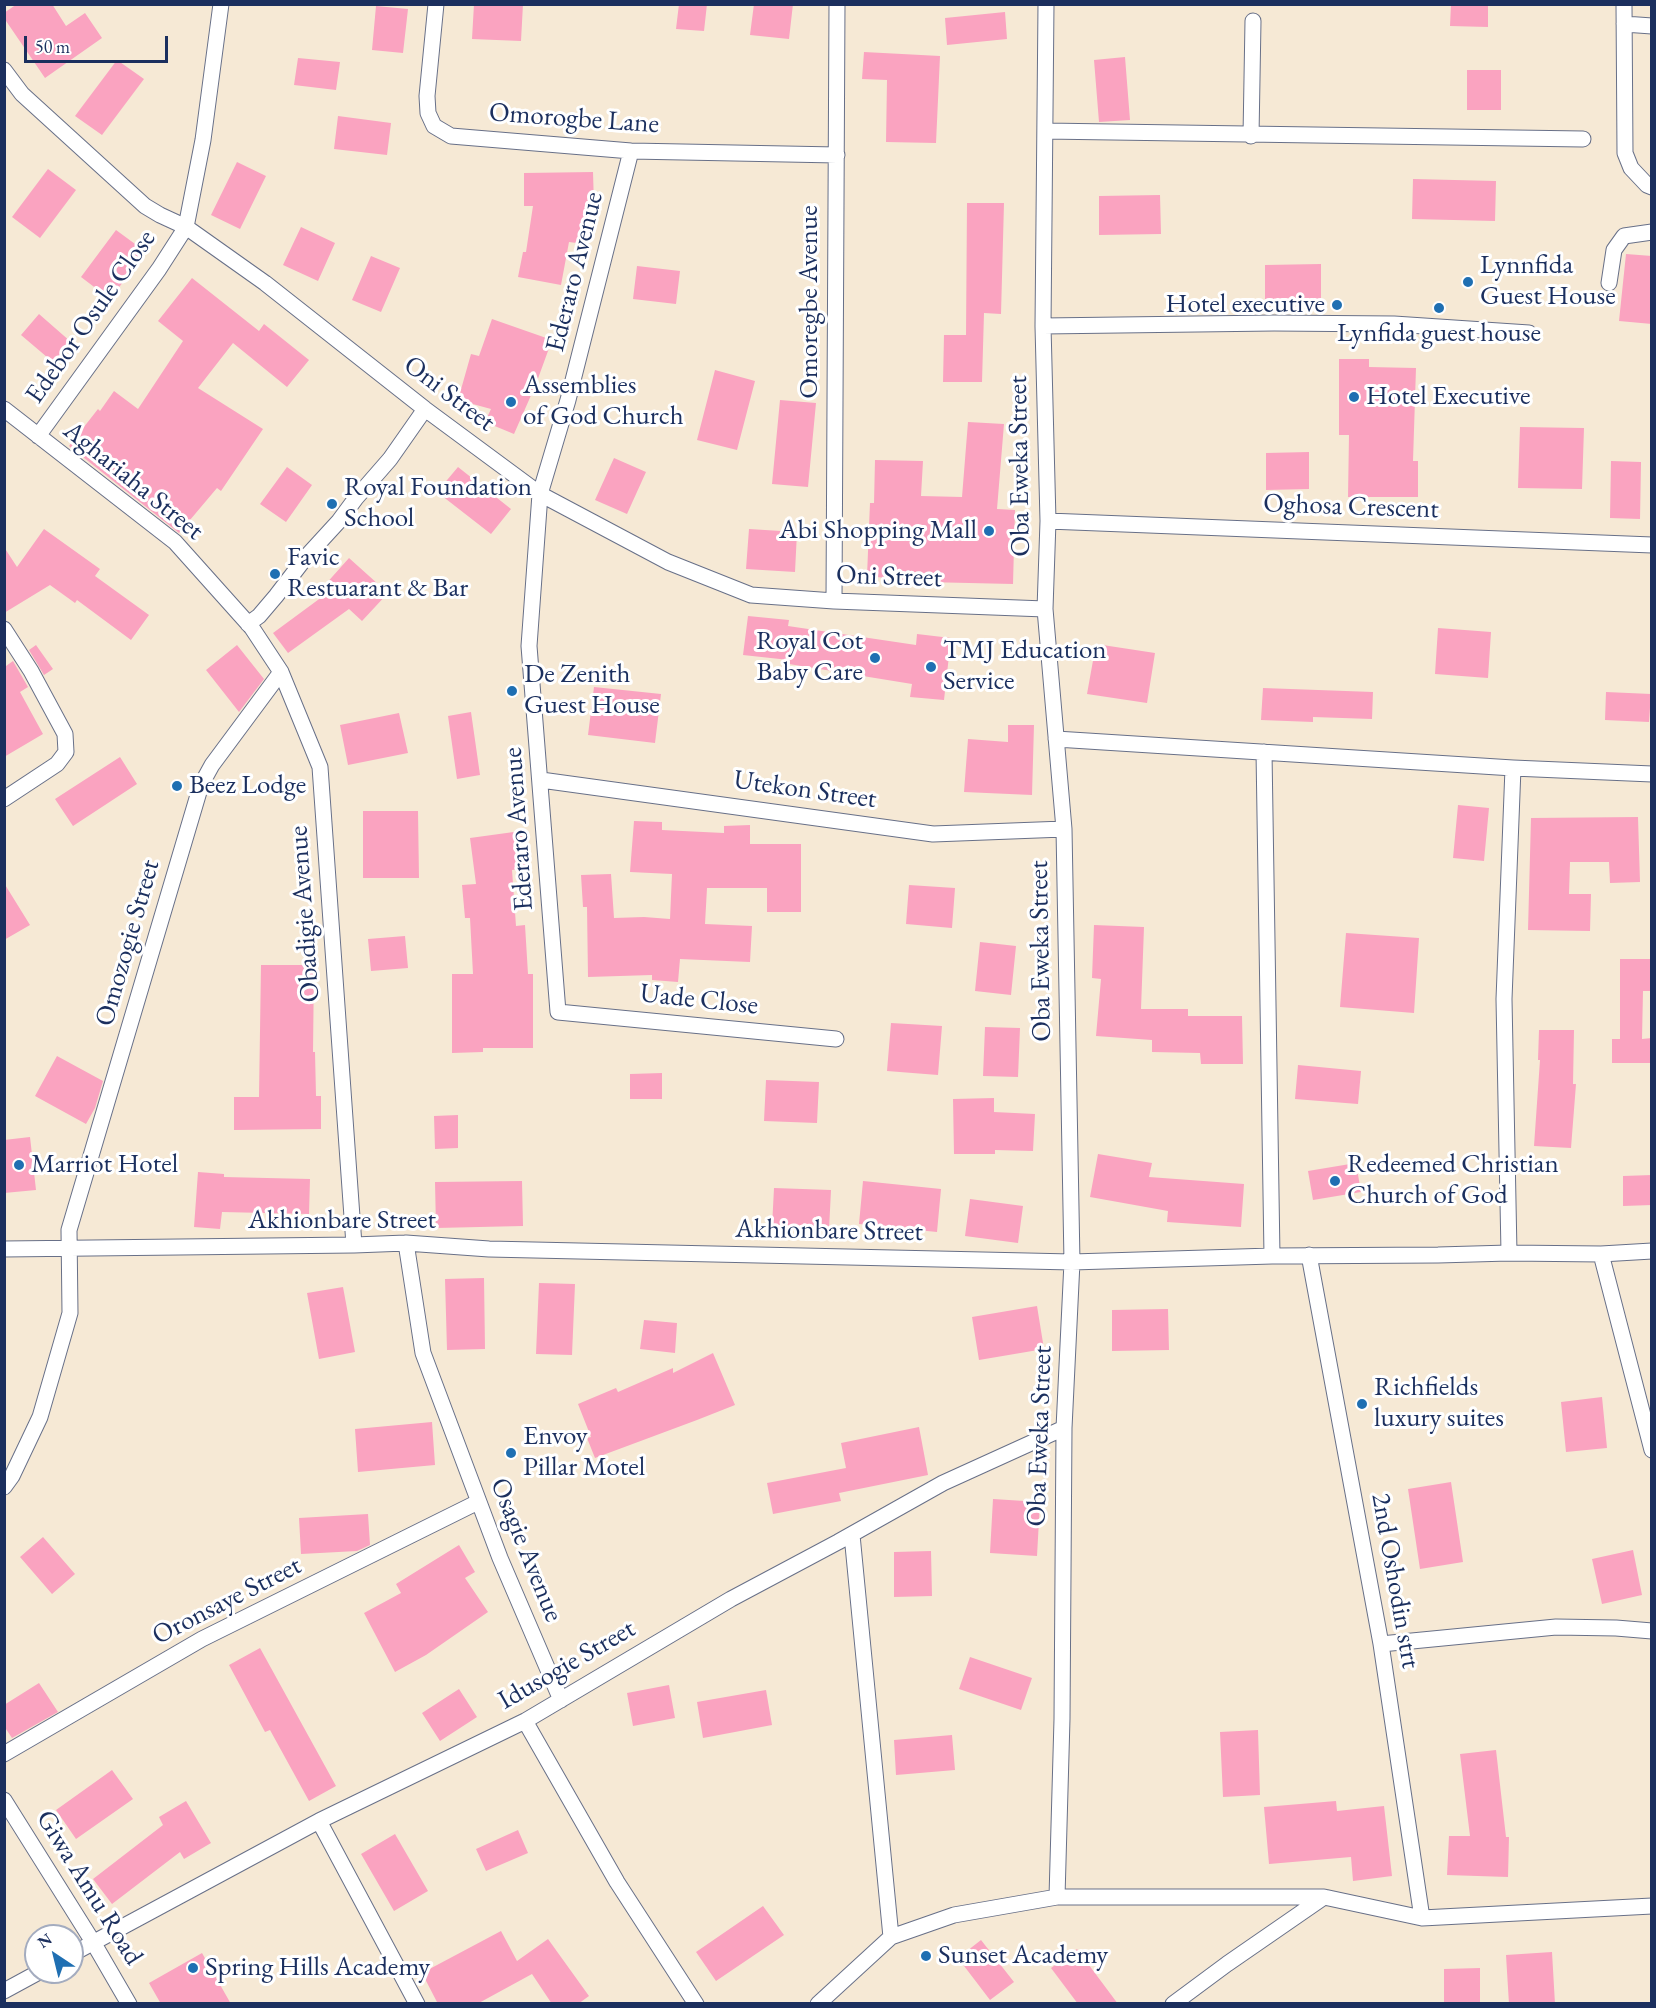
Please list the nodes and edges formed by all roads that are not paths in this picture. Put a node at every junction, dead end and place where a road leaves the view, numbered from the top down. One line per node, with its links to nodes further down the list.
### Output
1 (221, 4): 16 (street)
2 (436, 4): 13 (street, Omorogbe Lane)
3 (837, 4): 14 (street, Omoregbe Avenue)
4 (1046, 4): 10 (street, Oba Eweka Street)
5 (1624, 4): 7 (street)
6 (1253, 21): 11 (street)
7 (1624, 24): 8 (street); 15 (street)
8 (1652, 26)
9 (4, 69): 16 (street, Oni Street)
10 (1045, 131): 11 (street); 19 (street, Oba Eweka Street)
11 (1251, 136): 12 (street)
12 (1583, 139)
13 (631, 151): 14 (street, Omorogbe Lane); 24 (street, Ederaro Avenue)
14 (837, 155): 27 (street, Omoregbe Avenue)
15 (1652, 187)
16 (186, 226): 22 (street, Oni Street); 23 (street, Edebor Osule Close)
17 (1652, 232): 18 (street)
18 (1609, 283)
19 (1043, 326): 20 (street); 25 (street, Oba Eweka Street)
20 (1528, 333)
21 (4, 409): 23 (street, Aghariaha Street)
22 (425, 409): 24 (street, Oni Street); 29 (street)
23 (38, 436): 29 (street, Aghariaha Street)
24 (540, 494): 27 (street, Oni Street); 36 (street, Ederaro Avenue)
25 (1048, 521): 26 (street, Oghosa Crescent); 28 (street, Oba Eweka Street)
26 (1652, 545)
27 (834, 601): 28 (street, Oni Street)
28 (1045, 609): 32 (street, Oba Eweka Street)
29 (248, 624): 31 (street, Obadigie Avenue)
30 (4, 629): 37 (street)
31 (281, 672): 42 (street, Obadigie Avenue); 43 (street, Omozogie Street)
32 (1056, 739): 33 (street); 38 (street, Oba Eweka Street)
33 (1264, 752): 34 (street); 49 (street)
34 (1514, 768): 35 (street); 46 (street)
35 (1652, 774)
36 (541, 780): 38 (street, Utekon Street); 39 (street, Ederaro Avenue)
37 (4, 799)
38 (1064, 829): 50 (street, Oba Eweka Street)
39 (558, 1012): 40 (street, Uade Close)
40 (836, 1039)
41 (406, 1243): 42 (street, Akhionbare Street); 50 (street, Akhionbare Street); 54 (street, Osagie Avenue)
42 (354, 1245): 43 (street, Akhionbare Street)
43 (68, 1248): 44 (street, Akhionbare Street); 53 (street, Omozogie Street)
44 (4, 1249)
45 (1652, 1251): 47 (street, Akhionbare Street)
46 (1509, 1252): 47 (street, Akhionbare Street); 48 (street, Akhionbare Street)
47 (1601, 1254): 52 (street)
48 (1310, 1255): 49 (street, Akhionbare Street); 57 (street, 2nd Oshodin strt)
49 (1272, 1256): 50 (street, Akhionbare Street)
50 (1072, 1262): 51 (street, Oba Eweka Street)
51 (1064, 1428): 55 (street, Idusogie Street); 63 (street, Oba Eweka Street)
52 (1652, 1450)
53 (4, 1487)
54 (478, 1502): 58 (street, Osagie Avenue); 60 (street, Oronsaye Street)
55 (838, 1542): 58 (street, Idusogie Street); 67 (street)
56 (1652, 1631): 57 (street)
57 (1381, 1644): 66 (street, 2nd Oshodin strt)
58 (561, 1700): 59 (street, Idusogie Street)
59 (525, 1721): 62 (street, Idusogie Street); 74 (street)
60 (4, 1754)
61 (4, 1800): 68 (street, Giwa Amu Road)
62 (319, 1821): 68 (street, Idusogie Street); 73 (street)
63 (1058, 1897): 64 (street); 67 (street)
64 (1324, 1898): 66 (street); 76 (street)
65 (1652, 1906): 66 (street)
66 (1422, 1918)
67 (891, 1937): 75 (street)
68 (93, 1942): 69 (street, Idusogie Street); 72 (street, Giwa Amu Road)
69 (84, 1947)
70 (24, 1980): 71 (street)
71 (4, 1991)
72 (129, 2004)
73 (417, 2004)
74 (696, 2004)
75 (818, 2004)
76 (1173, 2004)

